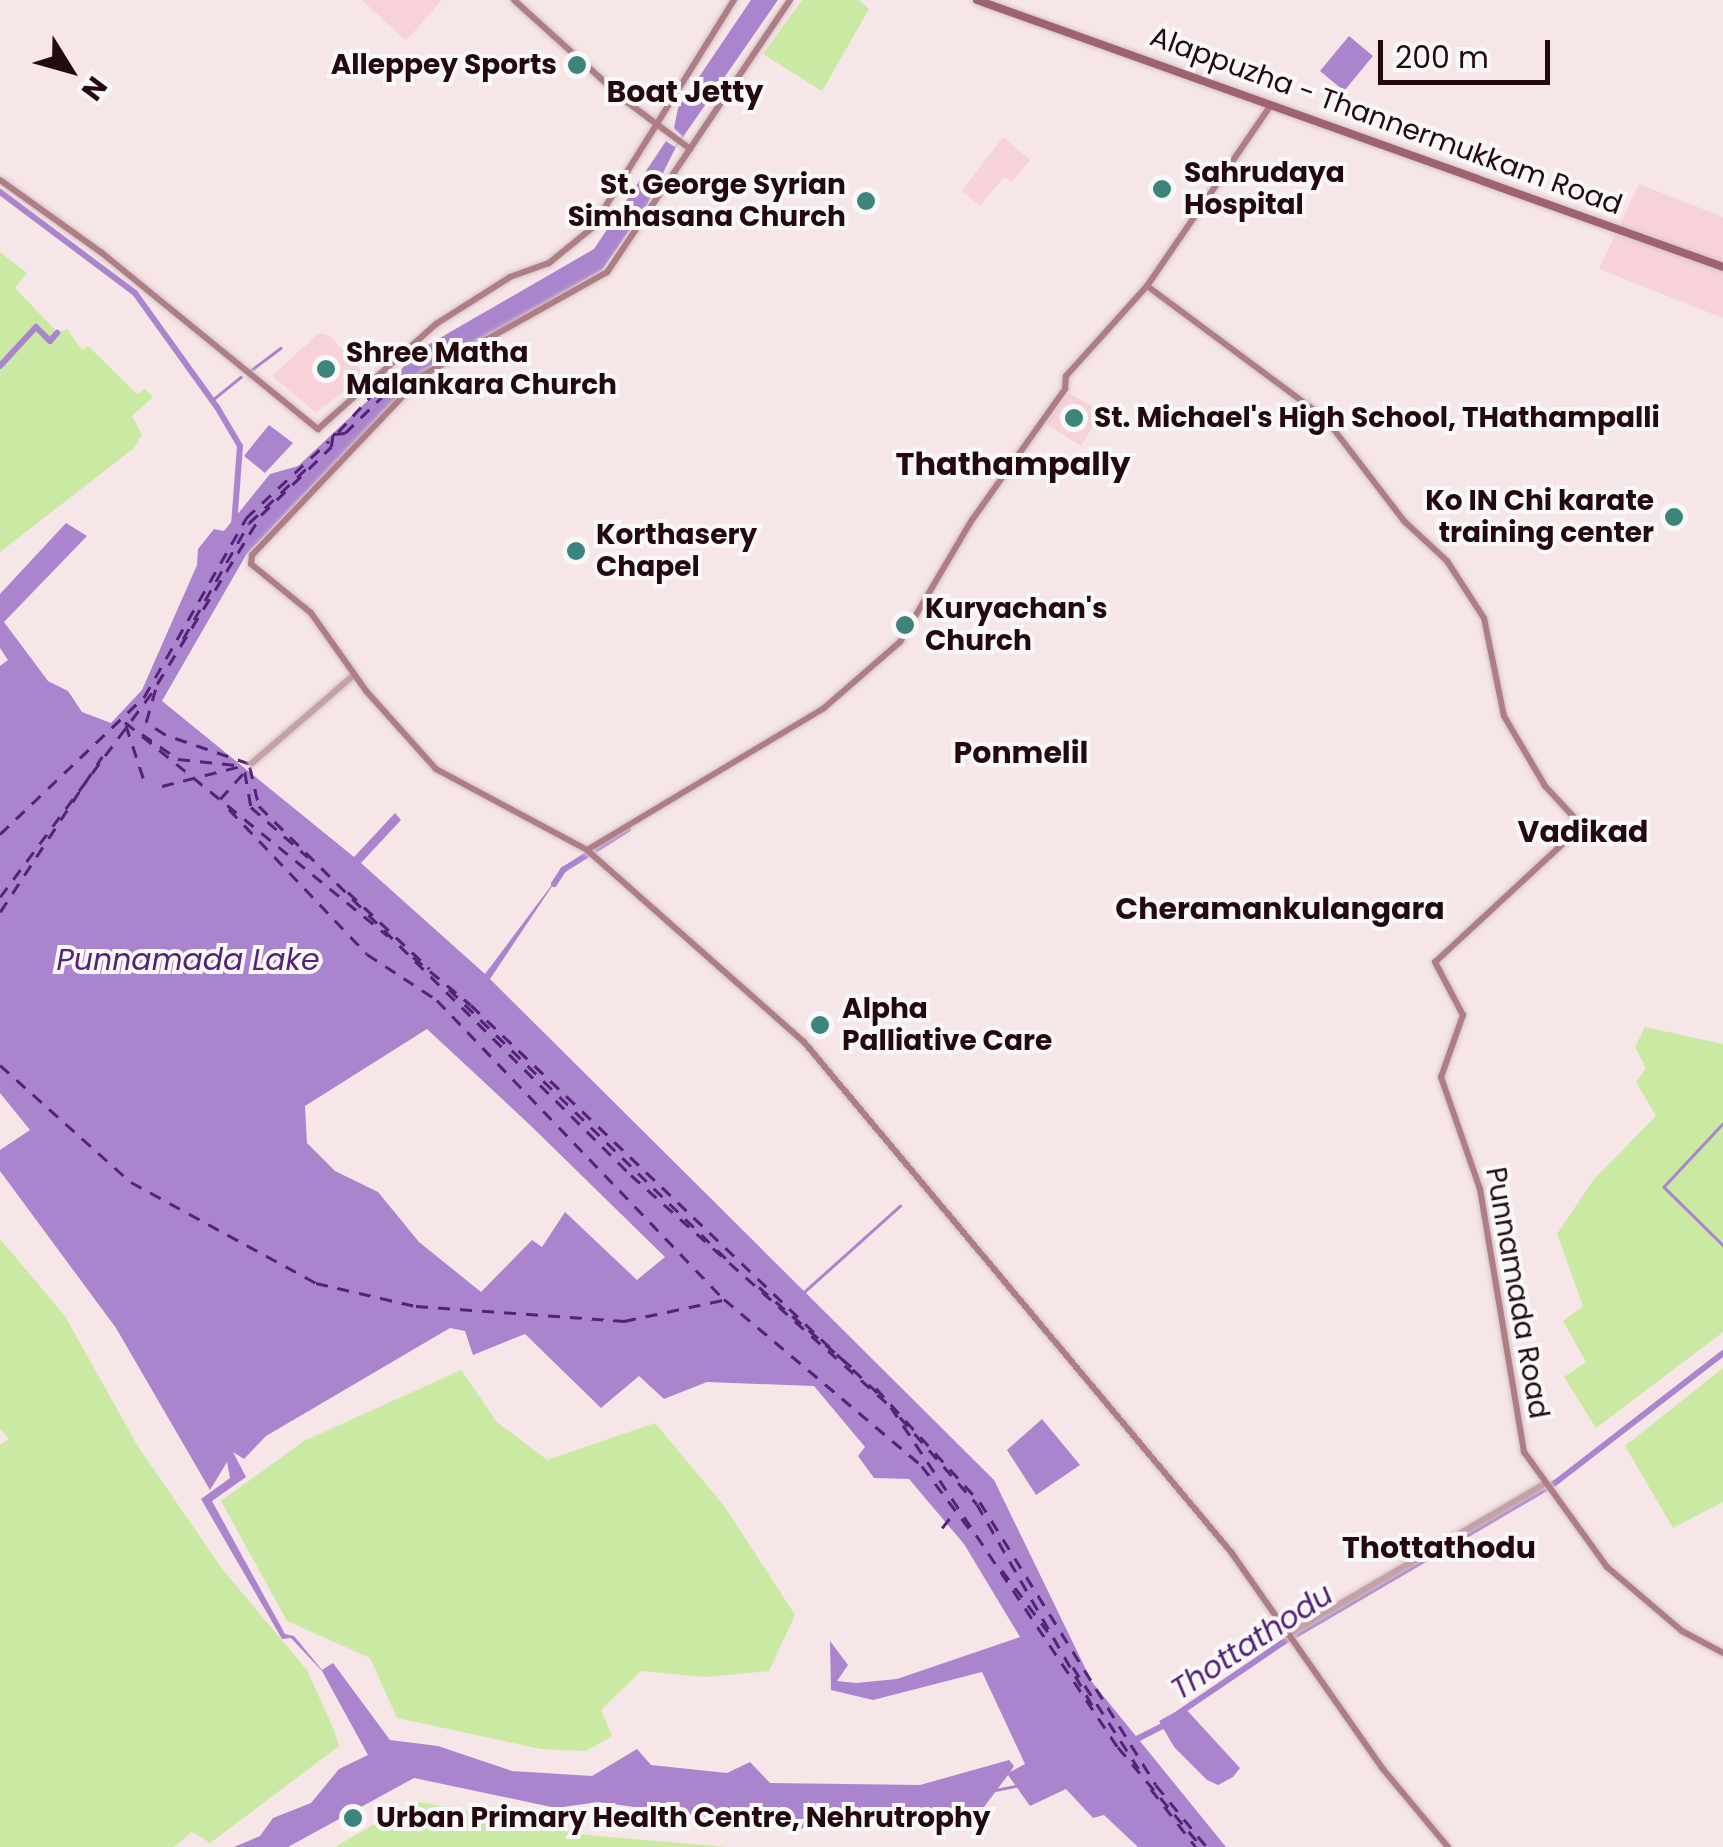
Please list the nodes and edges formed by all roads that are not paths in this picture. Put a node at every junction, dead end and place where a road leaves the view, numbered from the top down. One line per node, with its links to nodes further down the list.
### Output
1 (514, 0): 6 (main road)
2 (734, 0): 6 (main road)
3 (790, 0): 7 (main road)
4 (977, 0): 5 (main road, Alappuzha - Thannermukkam Road)
5 (1271, 104): 9 (main road, Alappuzha - Thannermukkam Road); 10 (main road)
6 (654, 123): 7 (main road); 8 (main road)
7 (690, 149): 11 (main road)
8 (0, 180)
9 (1723, 266)
10 (1147, 286): 13 (main road); 14 (main road, Punnamada Road)
11 (354, 675): 12 (street); 13 (main road)
12 (252, 763)
13 (589, 852): 15 (main road)
14 (1546, 1487): 15 (street); 16 (main road, Punnamada Road)
15 (1289, 1638): 17 (main road)
16 (1723, 1653)
17 (1448, 1847)

